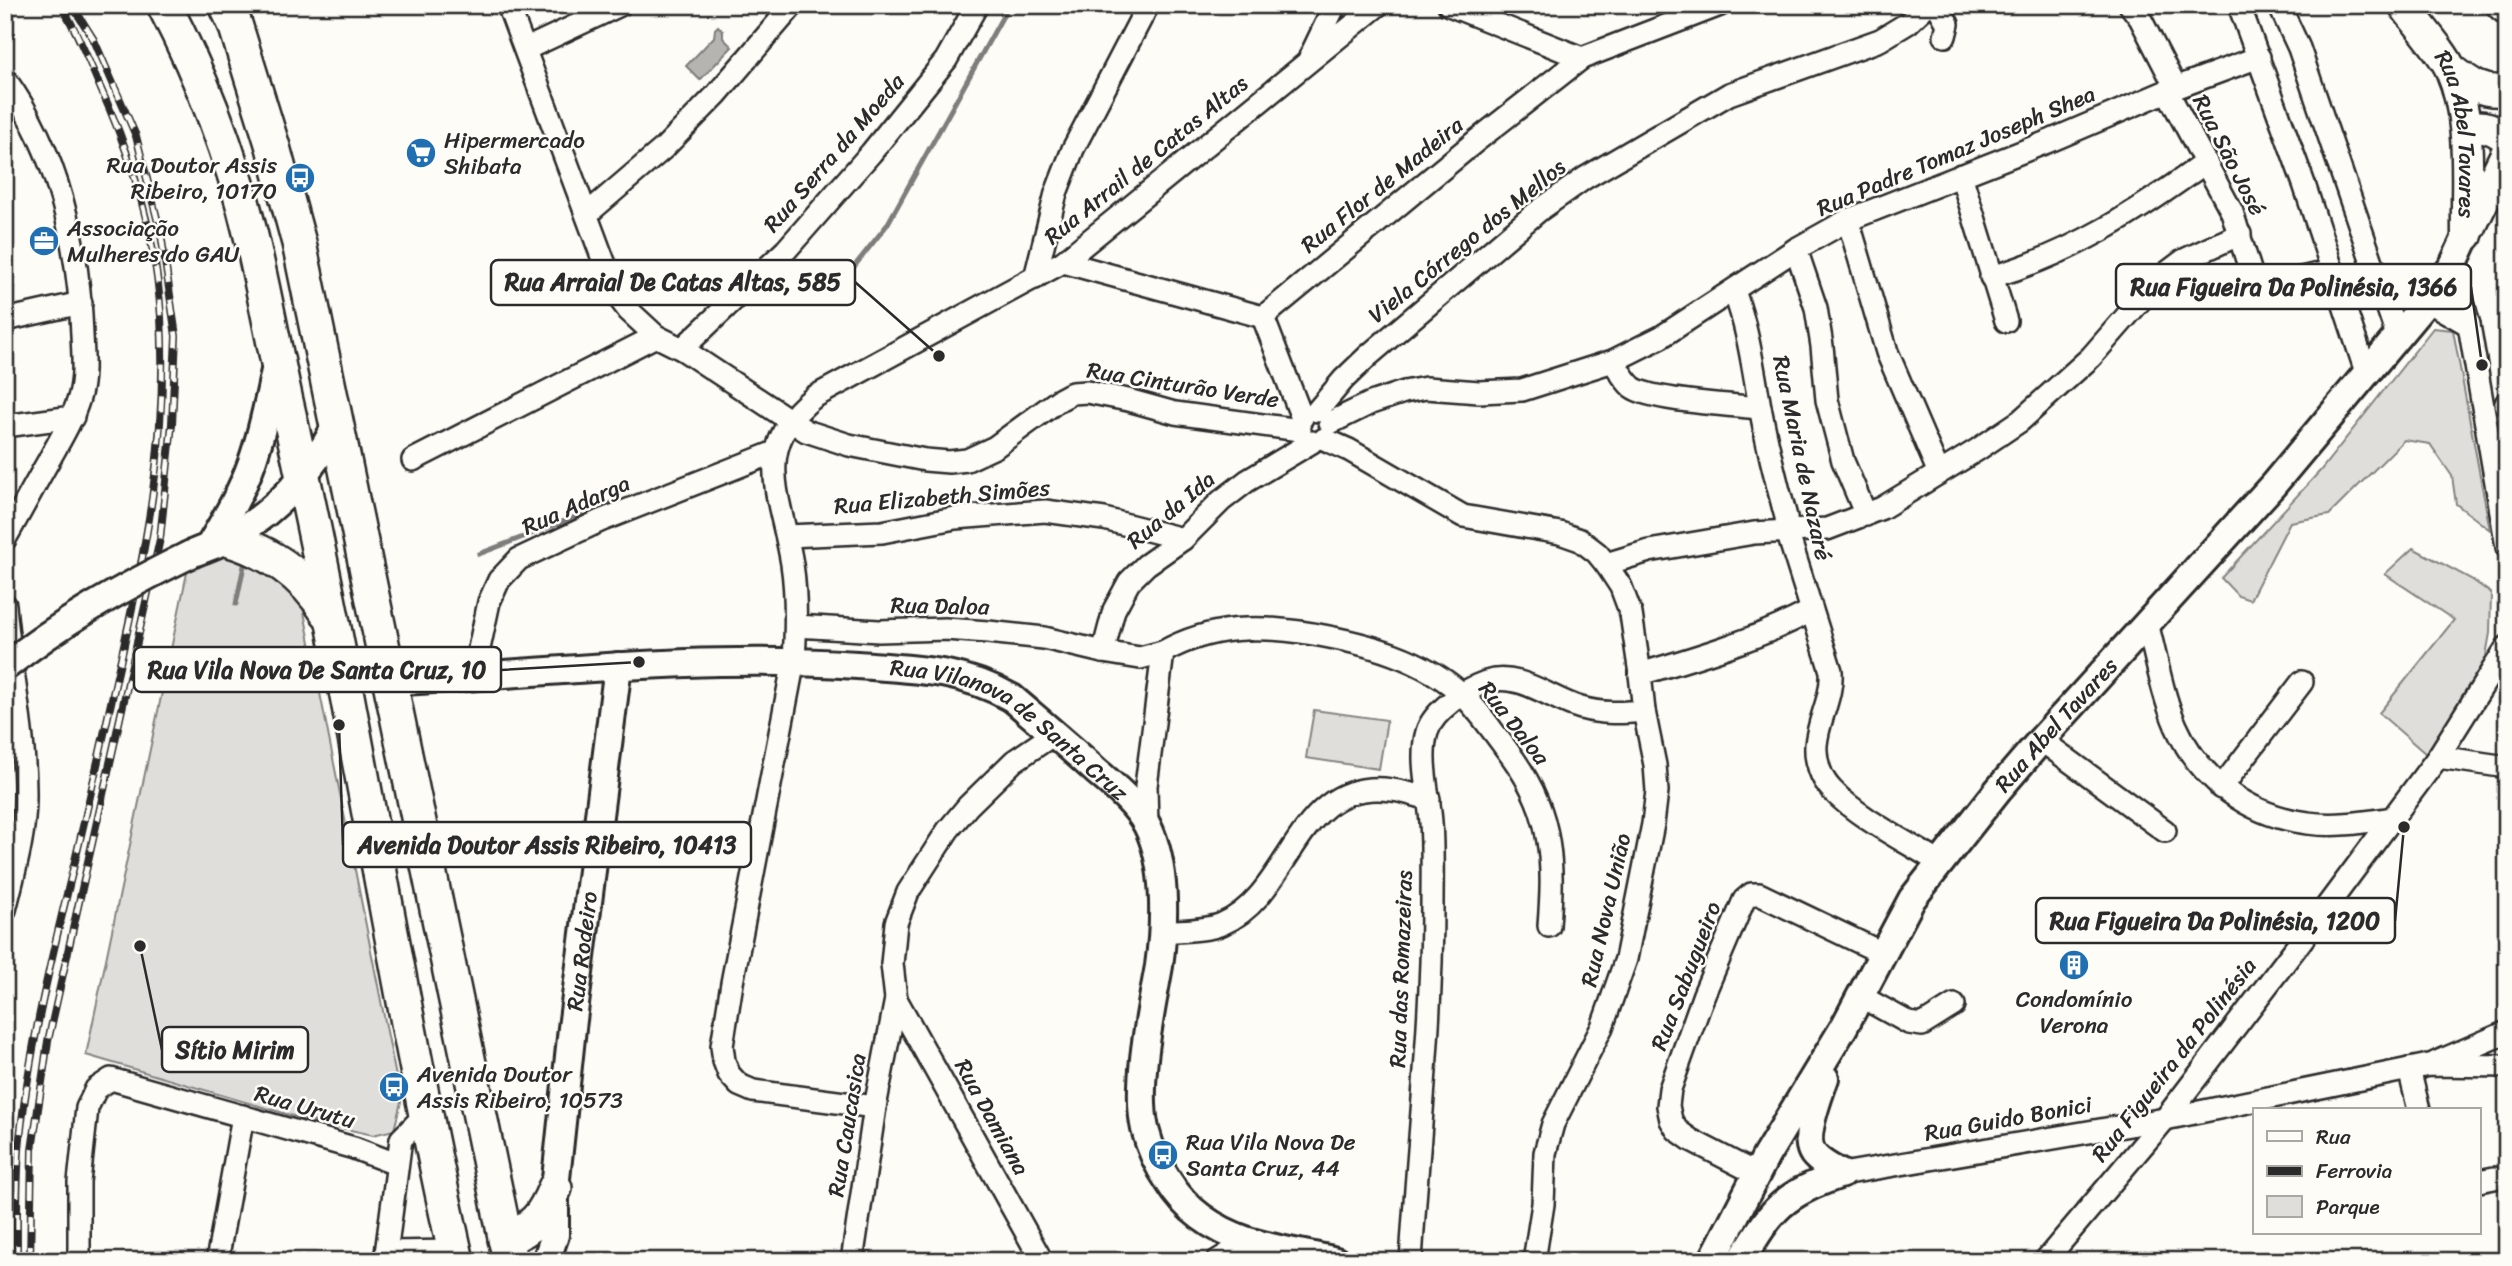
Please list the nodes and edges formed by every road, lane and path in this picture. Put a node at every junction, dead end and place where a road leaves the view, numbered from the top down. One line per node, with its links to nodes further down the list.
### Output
1 (164, 5): 21 (main road)
2 (206, 5): 29 (main road)
3 (508, 5): 23 (street, Rua Cinturão Verde)
4 (620, 5): 23 (street)
5 (793, 5): 37 (street)
6 (977, 5): 56 (street, Rua Serra da Moeda)
7 (1148, 5): 45 (street)
8 (1335, 5): 26 (street)
9 (1378, 5): 26 (street, Rua Arrail de Catas Altas)
10 (1449, 5): 25 (street)
11 (1720, 5): 25 (street, Rua Flor de Madeira)
12 (1927, 5): 65 (street, Viela Córrego dos Mellos)
13 (1937, 5): 22 (street)
14 (2130, 5): 30 (street, Rua São José)
15 (2239, 5): 24 (street)
16 (2279, 5): 54 (street)
17 (2404, 5): 27 (main road, Rua Abel Tavares)
18 (2502, 5): 19 (main road)
19 (2507, 9)
20 (231, 12): 29 (main road)
21 (185, 20): 57 (main road)
22 (1945, 36)
23 (526, 49): 37 (street, Rua Cinturão Verde)
24 (2259, 57): 30 (street, Rua Padre Tomaz Joseph Shea); 44 (street)
25 (1583, 58): 50 (street, Rua Flor de Madeira)
26 (1306, 64): 42 (street, Rua Arrail de Catas Altas)
27 (2451, 69): 31 (main road); 32 (main road, Rua Abel Tavares)
28 (5, 79): 49 (street)
29 (253, 83): 64 (main road)
30 (2171, 89): 35 (street, Rua São José); 36 (street, Rua Padre Tomaz Joseph Shea)
31 (2507, 90)
32 (2466, 129): 33 (main road); 40 (main road, Rua Abel Tavares)
33 (2507, 139)
34 (2507, 152): 40 (main road, Rua Abel Tavares)
35 (2206, 162): 39 (street, Rua São José); 46 (street)
36 (1961, 175): 38 (street, Rua Padre Tomaz Joseph Shea); 46 (street)
37 (587, 214): 55 (street, Rua Cinturão Verde)
38 (1848, 220): 41 (street, Rua Padre Tomaz Joseph Shea); 68 (street)
39 (2240, 234): 44 (street, Rua São José); 68 (street)
40 (2467, 235): 43 (street, Rua Abel Tavares)
41 (1796, 249): 47 (street, Rua Padre Tomaz Joseph Shea); 71 (street, Rua Maria de Nazaré)
42 (1063, 262): 45 (street, Rua Arrail de Catas Altas); 50 (street)
43 (2453, 265): 48 (street, Rua Abel Tavares); 53 (street)
44 (2332, 271): 59 (street)
45 (1035, 278): 62 (street, Rua Arrail de Catas Altas)
46 (1991, 278): 52 (street)
47 (1734, 291): 58 (street, Rua Padre Tomaz Joseph Shea); 60 (street, Rua Maria de Nazaré)
48 (2427, 301): 53 (street); 54 (street, Rua Abel Tavares)
49 (81, 303): 51 (street); 61 (street)
50 (1263, 317): 65 (street)
51 (5, 320)
52 (2006, 320)
53 (2469, 325): 70 (street)
54 (2398, 335): 59 (street, Rua Abel Tavares)
55 (656, 336): 56 (street, Rua Cinturão Verde); 67 (street)
56 (682, 349): 62 (street, Rua Cinturão Verde)
57 (277, 361): 69 (main road); 76 (street)
58 (1613, 361): 60 (street); 65 (street, Rua Padre Tomaz Joseph Shea)
59 (2366, 372): 82 (street, Rua Abel Tavares)
60 (1760, 408): 72 (street, Rua Maria de Nazaré)
61 (73, 417): 63 (street); 73 (street)
62 (790, 422): 65 (street, Rua Cinturão Verde); 66 (street, Rua Arrail de Catas Altas)
63 (5, 426)
64 (336, 426): 69 (street); 92 (main road)
65 (1314, 427): 75 (street, Rua da Ida); 78 (street, Rua Cinturão Verde)
66 (775, 452): 74 (street); 91 (street, Rua Adarga)
67 (413, 460)
68 (1939, 473): 71 (street)
69 (304, 476): 76 (street); 81 (main road)
70 (2503, 504): 77 (street)
71 (1866, 515): 72 (street)
72 (1787, 531): 78 (street); 80 (street, Rua Maria de Nazaré)
73 (7, 534)
74 (787, 536): 75 (street, Rua Elizabeth Simões); 83 (street)
75 (1183, 539): 85 (street, Rua da Ida)
76 (209, 546): 81 (main road); 89 (street, bridge)
77 (2507, 547)
78 (1606, 564): 90 (street, Rua Nova União)
79 (5, 605): 89 (street)
80 (1811, 611): 90 (street); 106 (street, Rua Maria de Nazaré)
81 (331, 617): 97 (main road)
82 (2147, 623): 98 (street, Rua Abel Tavares); 101 (street)
83 (796, 626): 85 (street, Rua Daloa); 87 (street)
84 (2507, 647): 99 (street, Rua Figueira da Polinésia)
85 (1103, 652): 86 (street, Rua Daloa)
86 (1163, 652): 94 (street, Rua Daloa); 104 (street)
87 (794, 660): 88 (street, Rua Vilanova de Santa Cruz); 96 (street, Rua Vilanova de Santa Cruz); 119 (street)
88 (618, 666): 91 (street, Rua Vilanova de Santa Cruz); 127 (street, Rua Rodeiro)
89 (9, 671): 107 (street)
90 (1640, 674): 95 (street, Rua Nova União)
91 (473, 677): 92 (street, Rua Vilanova de Santa Cruz)
92 (389, 682): 97 (main road); 130 (main road)
93 (2302, 682): 101 (street)
94 (1463, 695): 95 (street, Rua das Romazeiras); 102 (street, Rua das Romazeiras); 109 (street, Rua Daloa)
95 (1644, 711): 141 (street, Rua Nova União)
96 (1054, 734): 104 (street, Rua Vilanova de Santa Cruz); 113 (street)
97 (354, 737): 121 (main road)
98 (2041, 740): 105 (street); 106 (street, Rua Abel Tavares)
99 (2438, 757): 100 (street); 103 (street, Rua Figueira da Polinésia)
100 (2507, 767)
101 (2221, 788): 103 (street)
102 (1429, 799): 110 (street); 140 (street, Rua das Romazeiras)
103 (2393, 818): 123 (street, Rua Figueira da Polinésia)
104 (1147, 826): 110 (street, Rua Vilanova de Santa Cruz)
105 (2165, 831)
106 (1940, 863): 111 (street, Rua Abel Tavares)
107 (11, 868): 108 (street)
108 (5, 910)
109 (1549, 926)
110 (1164, 932): 128 (street, Rua Vilanova de Santa Cruz)
111 (1882, 953): 112 (street, Rua Abel Tavares); 125 (street, Rua Sabugueiro)
112 (1860, 996): 114 (street); 115 (street, Rua Abel Tavares)
113 (896, 999): 119 (street, Rua Caucasica); 137 (street, Rua Damiana)
114 (1954, 1005)
115 (1844, 1027): 125 (street, Rua Abel Tavares); 126 (street)
116 (2507, 1032): 118 (street, Rua Guido Bonici)
117 (2507, 1066): 118 (street, Rua Guido Bonici)
118 (2419, 1067): 120 (street); 123 (street, Rua Guido Bonici)
119 (875, 1107): 136 (street, Rua Caucasica)
120 (2420, 1108)
121 (425, 1115): 124 (street); 132 (main road)
122 (243, 1116): 124 (street, Rua Urutu); 133 (street, Rua Urutu); 134 (street)
123 (2165, 1119): 126 (street, Rua Guido Bonici); 144 (street, Rua Figueira da Polinésia)
124 (396, 1164): 131 (street)
125 (1757, 1174): 142 (street, Rua Abel Tavares)
126 (1842, 1174): 143 (street)
127 (555, 1188): 129 (street, Rua Rodeiro); 130 (main road)
128 (1249, 1241): 138 (street); 139 (street, Rua Vilanova de Santa Cruz)
129 (557, 1248): 135 (street, Rua Rodeiro)
130 (508, 1250)
131 (386, 1256): 132 (street)
132 (456, 1256)
133 (79, 1261)
134 (217, 1261)
135 (546, 1261)
136 (852, 1261)
137 (1042, 1261)
138 (1217, 1261)
139 (1336, 1261)
140 (1411, 1261)
141 (1535, 1261)
142 (1712, 1261)
143 (1741, 1261)
144 (2045, 1261)

